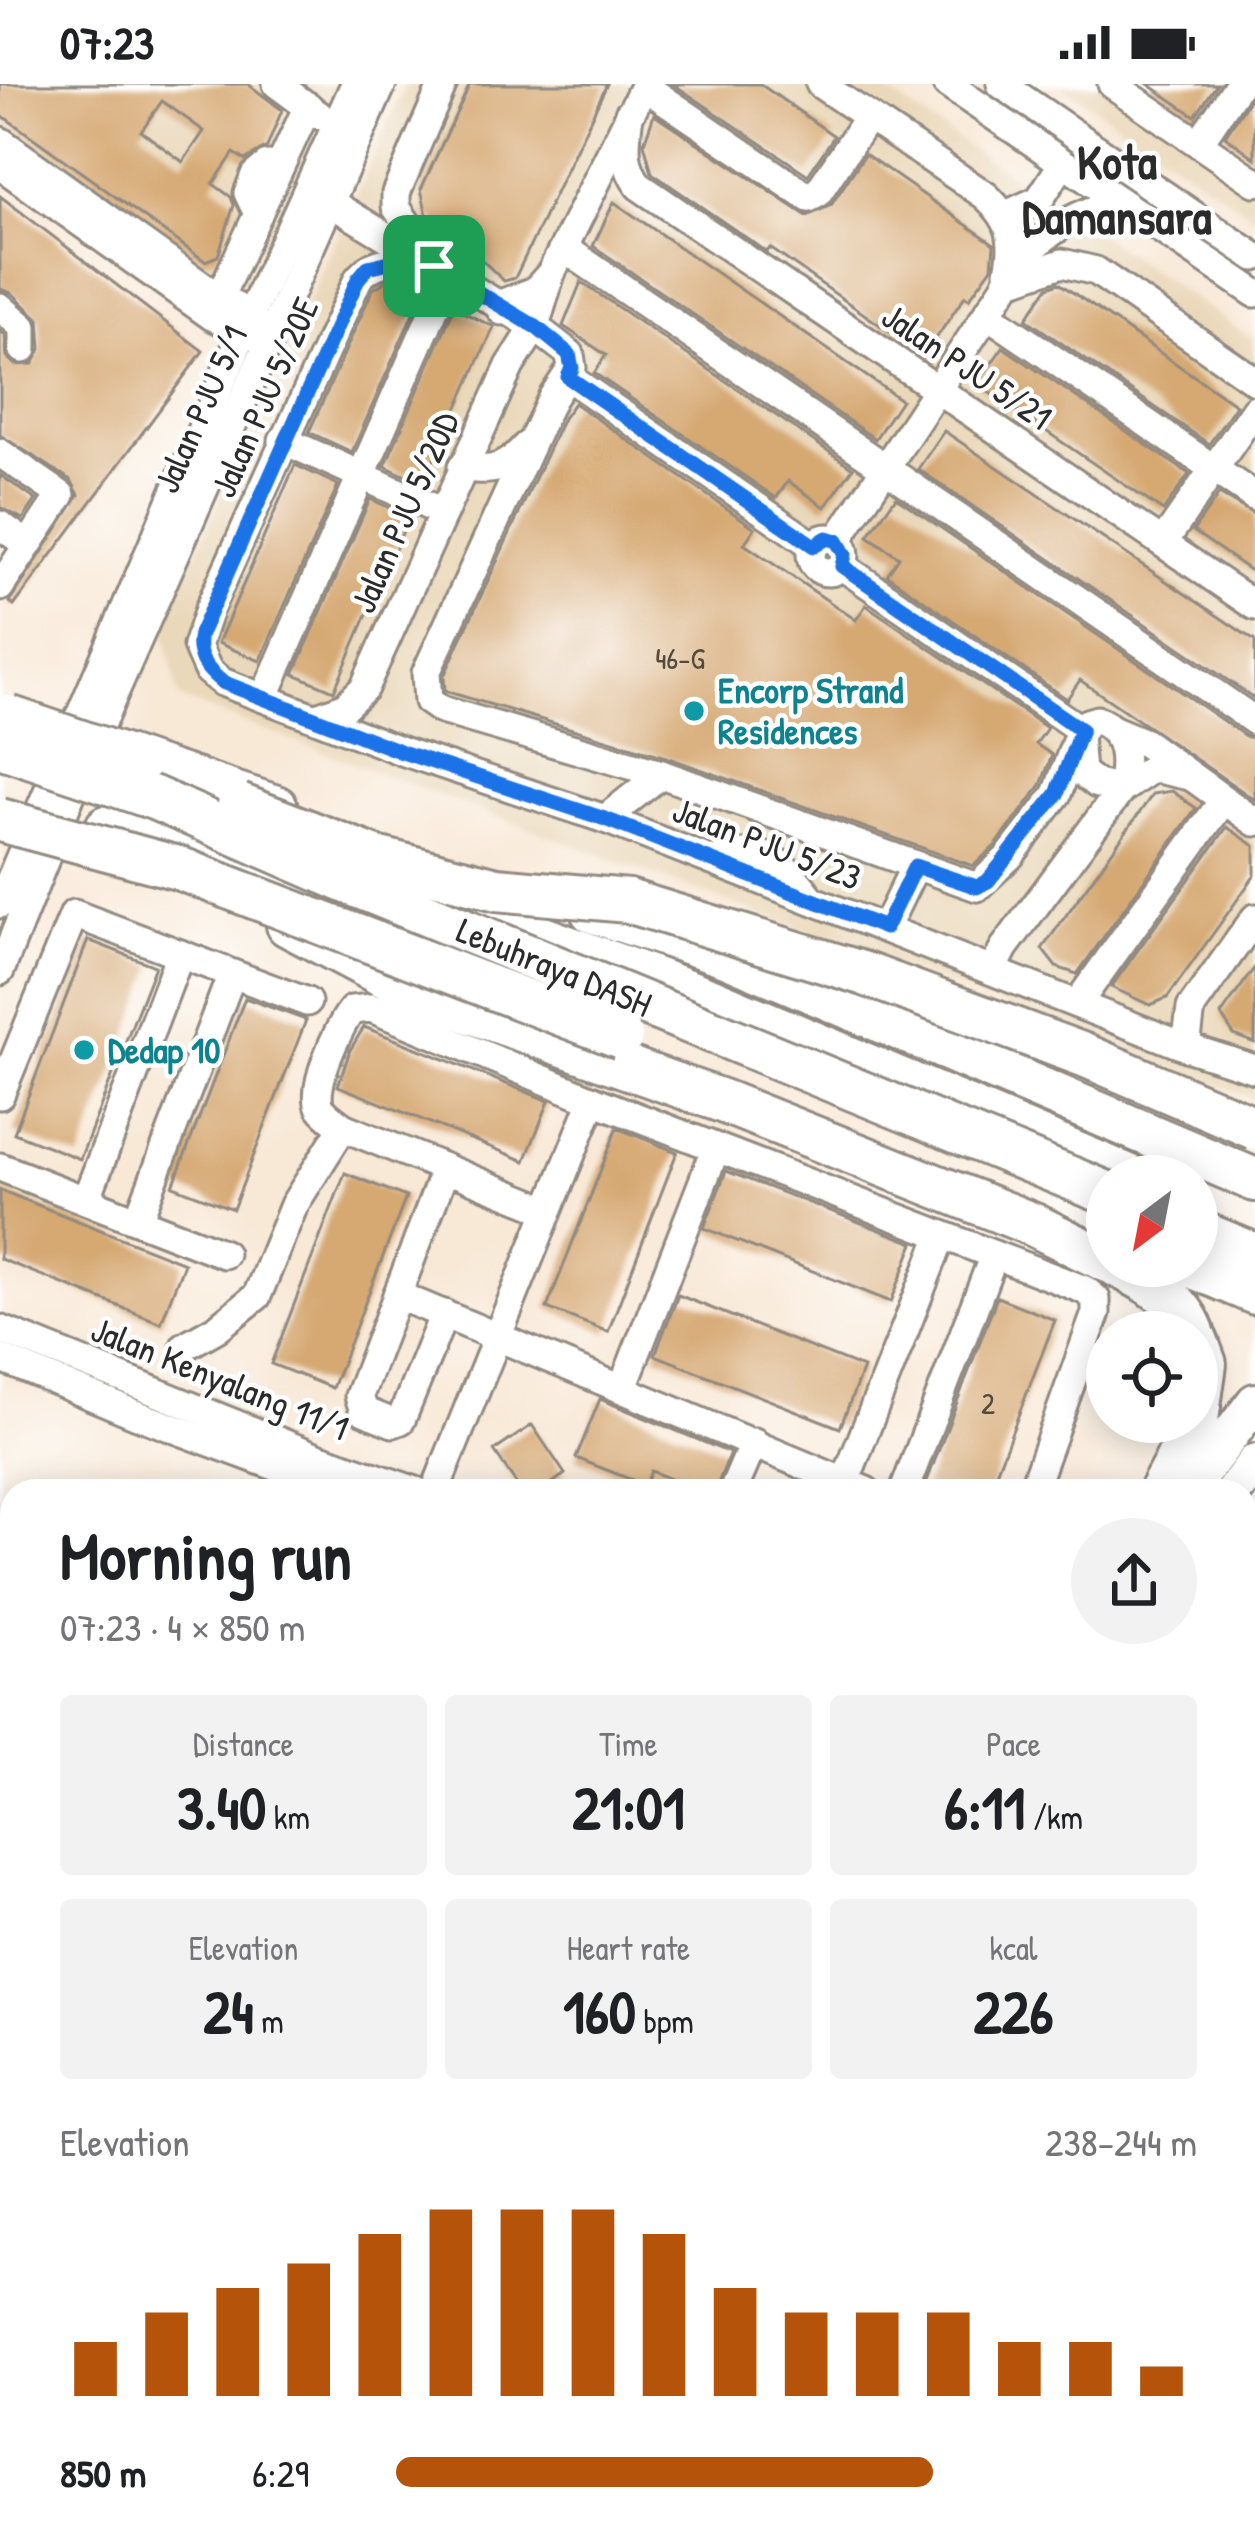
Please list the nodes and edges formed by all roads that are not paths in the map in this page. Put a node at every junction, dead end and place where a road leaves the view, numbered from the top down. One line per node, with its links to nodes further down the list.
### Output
1 (277, 84): 10 (street)
2 (443, 84): 26 (street)
3 (820, 84): 12 (street)
4 (947, 84): 16 (street)
5 (1000, 84): 24 (street)
6 (1112, 84): 15 (street)
7 (1239, 84): 15 (street)
8 (644, 85): 11 (street, Jalan PJU 5/20D); 12 (street)
9 (370, 86): 13 (street, Jalan PJU 5/1)
10 (308, 106): 13 (street); 29 (street)
11 (629, 112): 19 (street); 22 (street, Jalan PJU 5/20D)
12 (868, 117): 23 (street)
13 (346, 134): 20 (street, Jalan PJU 5/1)
14 (0, 141): 29 (street)
15 (1199, 143): 18 (street)
16 (1064, 163): 21 (street); 23 (street)
17 (0, 165): 34 (street)
18 (1255, 182)
19 (639, 186): 22 (street); 39 (street, Jalan PJU 5/21)
20 (319, 196): 26 (street); 34 (street, Jalan PJU 5/1)
21 (1119, 200): 27 (street); 28 (street)
22 (586, 206): 25 (street, Jalan PJU 5/20D)
23 (1006, 215): 27 (street)
24 (1255, 257)
25 (557, 260): 30 (street); 33 (street, Jalan PJU 5/20D); 46 (street)
26 (441, 271): 30 (street); 42 (street, Jalan PJU 5/20E); 47 (street)
27 (1007, 282): 32 (street); 38 (street)
28 (1255, 293)
29 (219, 298): 34 (street)
30 (498, 305): 33 (street); 36 (street)
31 (0, 308): 35 (street)
32 (987, 314): 39 (street); 45 (street)
33 (536, 327): 36 (street, Jalan PJU 5/20D); 37 (street)
34 (255, 330): 66 (street, Jalan PJU 5/1)
35 (23, 349)
36 (510, 366): 44 (street, Jalan PJU 5/20D)
37 (568, 377): 41 (street); 54 (street)
38 (1255, 381)
39 (939, 391): 46 (street); 52 (street, Jalan PJU 5/21)
40 (1255, 409): 45 (street)
41 (536, 434): 44 (street); 50 (street)
42 (284, 440): 47 (street); 57 (street, Jalan PJU 5/20E)
43 (0, 453): 53 (street)
44 (462, 467): 49 (street, Jalan PJU 5/20D); 50 (street)
45 (1214, 469): 48 (street); 52 (street)
46 (885, 470): 54 (street); 61 (street)
47 (360, 476): 49 (street); 59 (street)
48 (1255, 497)
49 (442, 512): 58 (street, Jalan PJU 5/20D)
50 (497, 523): 67 (street)
51 (0, 525): 53 (street)
52 (1163, 543): 56 (street, Jalan PJU 5/21)
53 (28, 544): 55 (street)
54 (824, 562): 64 (street)
55 (0, 586)
56 (1255, 606)
57 (208, 609): 59 (street, Jalan PJU 5/23)
58 (364, 688): 60 (street); 65 (street)
59 (264, 698): 60 (street, Jalan PJU 5/23)
60 (317, 717): 65 (street, Jalan PJU 5/23)
61 (1255, 721)
62 (1114, 730): 64 (street); 68 (street); 69 (street)
63 (2, 735): 72 (highway, bridge)
64 (1078, 735): 69 (street); 71 (street)
65 (402, 752): 75 (street, Jalan PJU 5/23)
66 (74, 758): 82 (street); 87 (street)
67 (661, 774): 75 (street); 78 (street)
68 (1189, 776): 69 (street); 73 (street)
69 (1121, 790): 74 (street)
70 (0, 791): 72 (highway)
71 (1057, 794): 74 (street); 80 (street)
72 (133, 796): 95 (highway, bridge); 98 (highway); 101 (highway); 102 (highway, Lebuhraya DASH, bridge)
73 (1223, 801): 77 (street); 90 (street)
74 (1102, 816): 81 (street)
75 (605, 819): 84 (street, Jalan PJU 5/23)
76 (0, 820): 79 (highway, Lebuhraya DASH, bridge)
77 (1255, 822)
78 (915, 866): 80 (street); 84 (street)
79 (178, 868): 107 (highway, Lebuhraya DASH, bridge); 111 (highway, bridge)
80 (988, 881): 81 (street)
81 (1040, 899): 86 (street)
82 (0, 904)
83 (1255, 918): 91 (street)
84 (885, 928): 86 (street, Jalan PJU 5/23)
85 (180, 954): 88 (street); 93 (street); 103 (street)
86 (993, 970): 90 (street, Jalan PJU 5/23)
87 (0, 971)
88 (232, 974): 89 (street); 106 (street)
89 (307, 1002)
90 (1076, 1004): 91 (street, Jalan PJU 5/23)
91 (1186, 1047): 92 (street, Jalan PJU 5/23)
92 (1255, 1069)
93 (0, 1095)
94 (593, 1100): 96 (street); 97 (street); 104 (street)
95 (1255, 1128)
96 (338, 1135): 100 (street); 123 (street)
97 (716, 1148): 109 (street); 125 (street)
98 (1086, 1158)
99 (0, 1167): 103 (street)
100 (443, 1176): 104 (street); 118 (street)
101 (1255, 1180)
102 (1086, 1184)
103 (86, 1200): 106 (street)
104 (548, 1210): 122 (street)
105 (1218, 1214): 108 (highway)
106 (139, 1220): 112 (street)
107 (1086, 1221)
108 (1255, 1229)
109 (942, 1235): 113 (street); 134 (street)
110 (1218, 1240): 114 (highway)
111 (1086, 1251)
112 (224, 1253)
113 (994, 1255): 135 (street); 136 (street)
114 (1255, 1255)
115 (1218, 1277): 117 (highway)
116 (1158, 1287): 119 (highway)
117 (1255, 1293)
118 (397, 1295): 120 (street); 120 (street)
119 (1180, 1311)
120 (444, 1314): 122 (street)
121 (0, 1329): 130 (street, Jalan Kenyalang 11/1)
122 (497, 1335): 125 (street); 131 (street)
123 (185, 1346)
124 (0, 1358): 129 (street, Jalan Kenyalang 11/1)
125 (622, 1387): 127 (street)
126 (1255, 1402): 138 (main road)
127 (754, 1442): 132 (street); 133 (street)
128 (1185, 1443): 137 (highway)
129 (310, 1479)
130 (381, 1479)
131 (440, 1479)
132 (745, 1479)
133 (839, 1479)
134 (857, 1479)
135 (909, 1479)
136 (1036, 1479)
137 (1166, 1479)
138 (1197, 1479)

